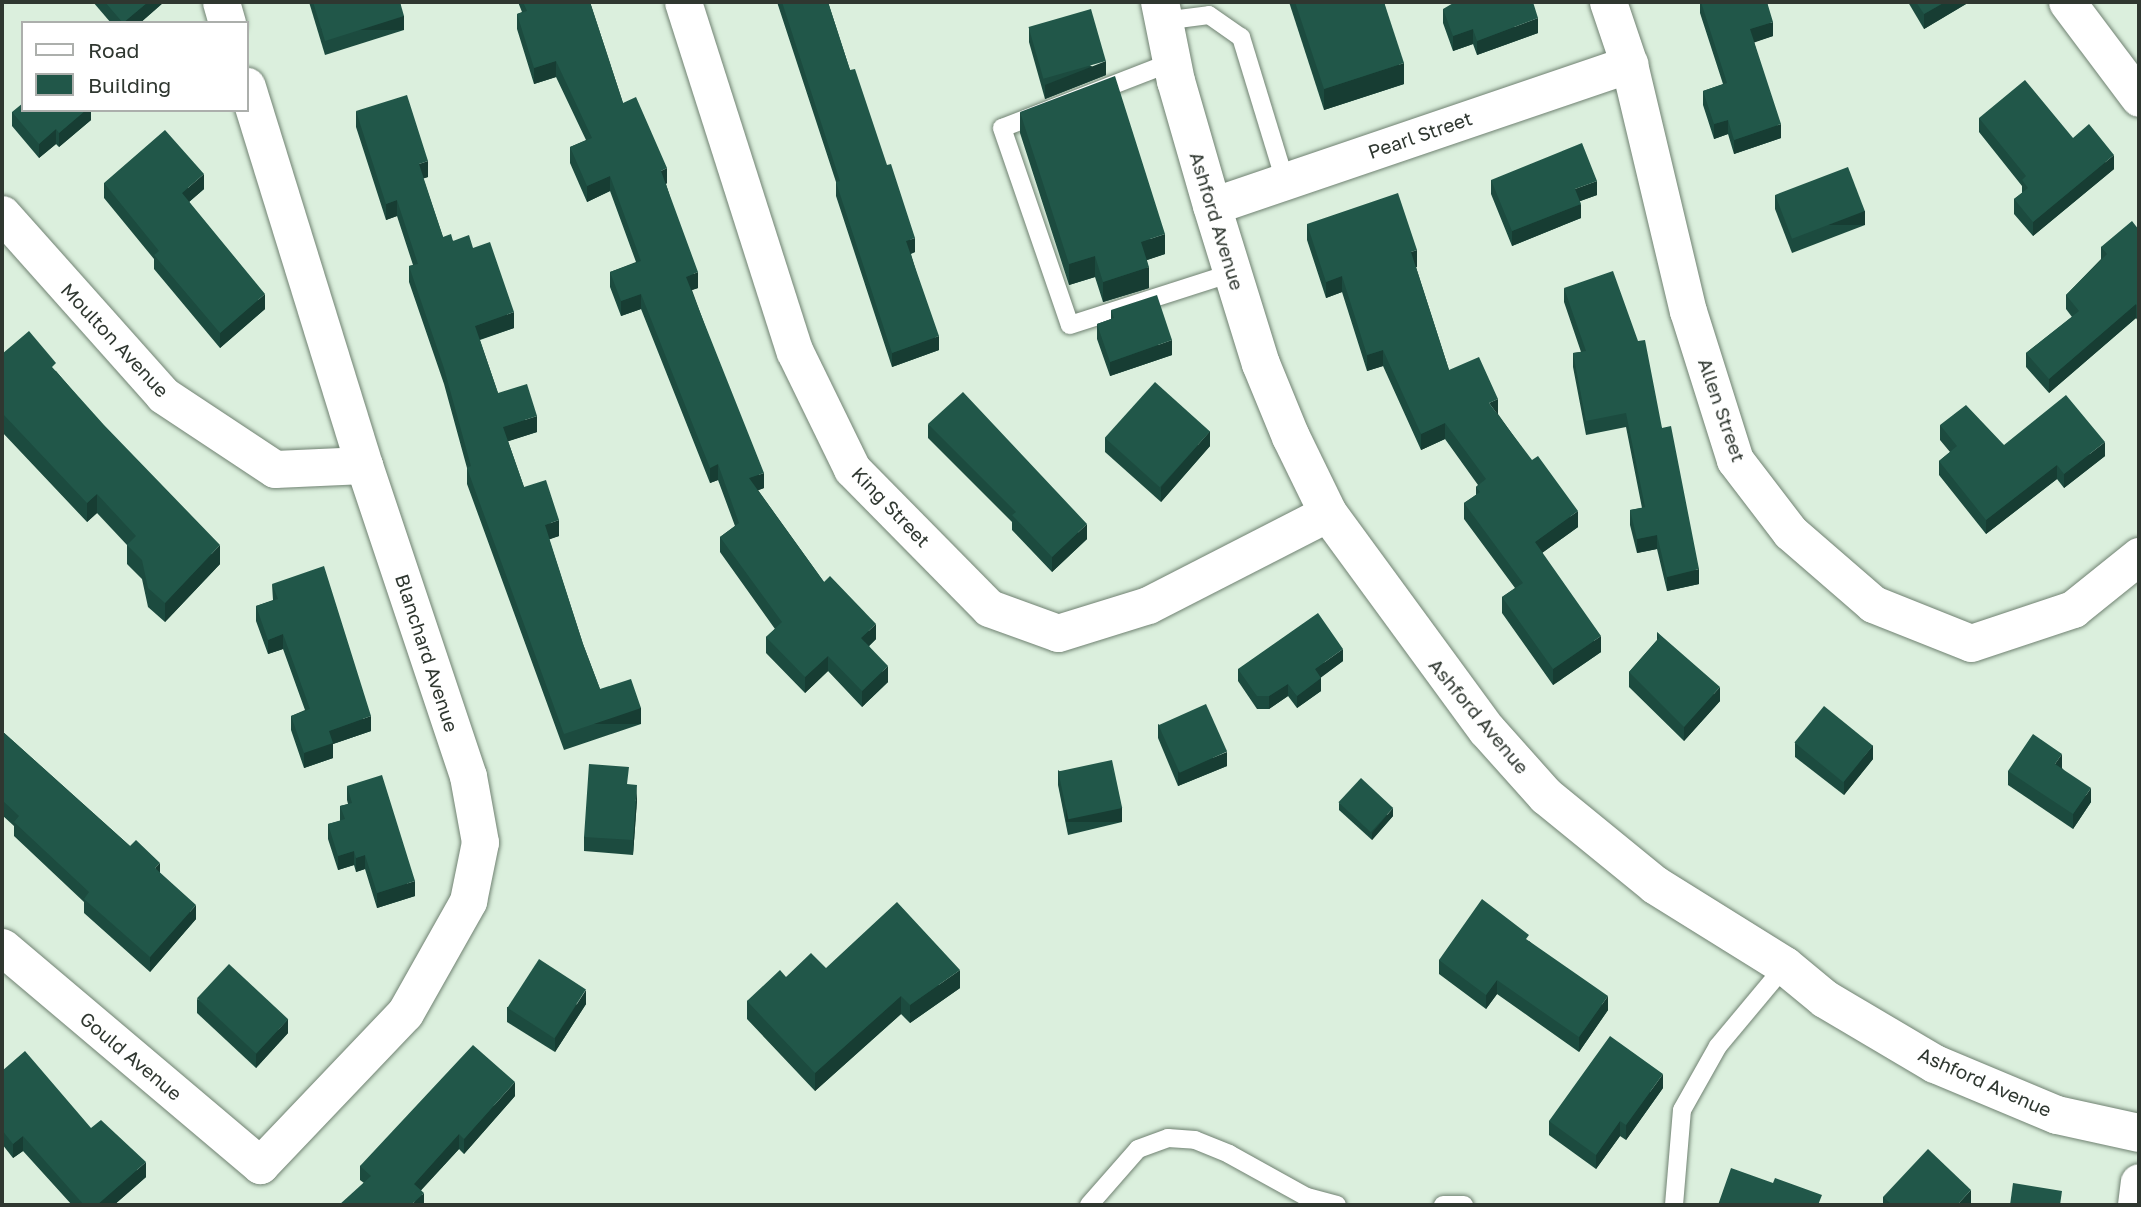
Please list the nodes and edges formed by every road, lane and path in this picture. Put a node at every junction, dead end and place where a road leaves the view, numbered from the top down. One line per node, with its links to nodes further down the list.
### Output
1 (221, 2): 6 (street)
2 (683, 2): 16 (street, King Street)
3 (1608, 2): 8 (street, Allen Street)
4 (2067, 2): 10 (street)
5 (1161, 12): 7 (main road, Ashford Avenue); 11 (lane)
6 (226, 21)
7 (1172, 61): 12 (main road, Ashford Avenue); 14 (lane)
8 (1629, 64): 11 (street, Pearl Street); 17 (street, Allen Street)
9 (248, 89): 15 (street, Blanchard Avenue)
10 (2139, 98)
11 (1285, 181): 12 (street, Pearl Street)
12 (1212, 206): 14 (main road, Ashford Avenue)
13 (2, 214): 15 (street, Moulton Avenue)
14 (1232, 273): 16 (main road, Ashford Avenue)
15 (364, 465): 21 (street, Blanchard Avenue)
16 (1328, 513): 19 (main road, Ashford Avenue)
17 (2139, 556)
18 (2, 947): 21 (street, Gould Avenue)
19 (1785, 966): 20 (main road, Ashford Avenue); 27 (lane)
20 (2139, 1133)
21 (260, 1165)
22 (2139, 1182): 28 (street)
23 (1089, 1205): 24 (lane)
24 (1337, 1205)
25 (1443, 1205): 26 (lane)
26 (1464, 1205)
27 (1674, 1205)
28 (2136, 1205)

